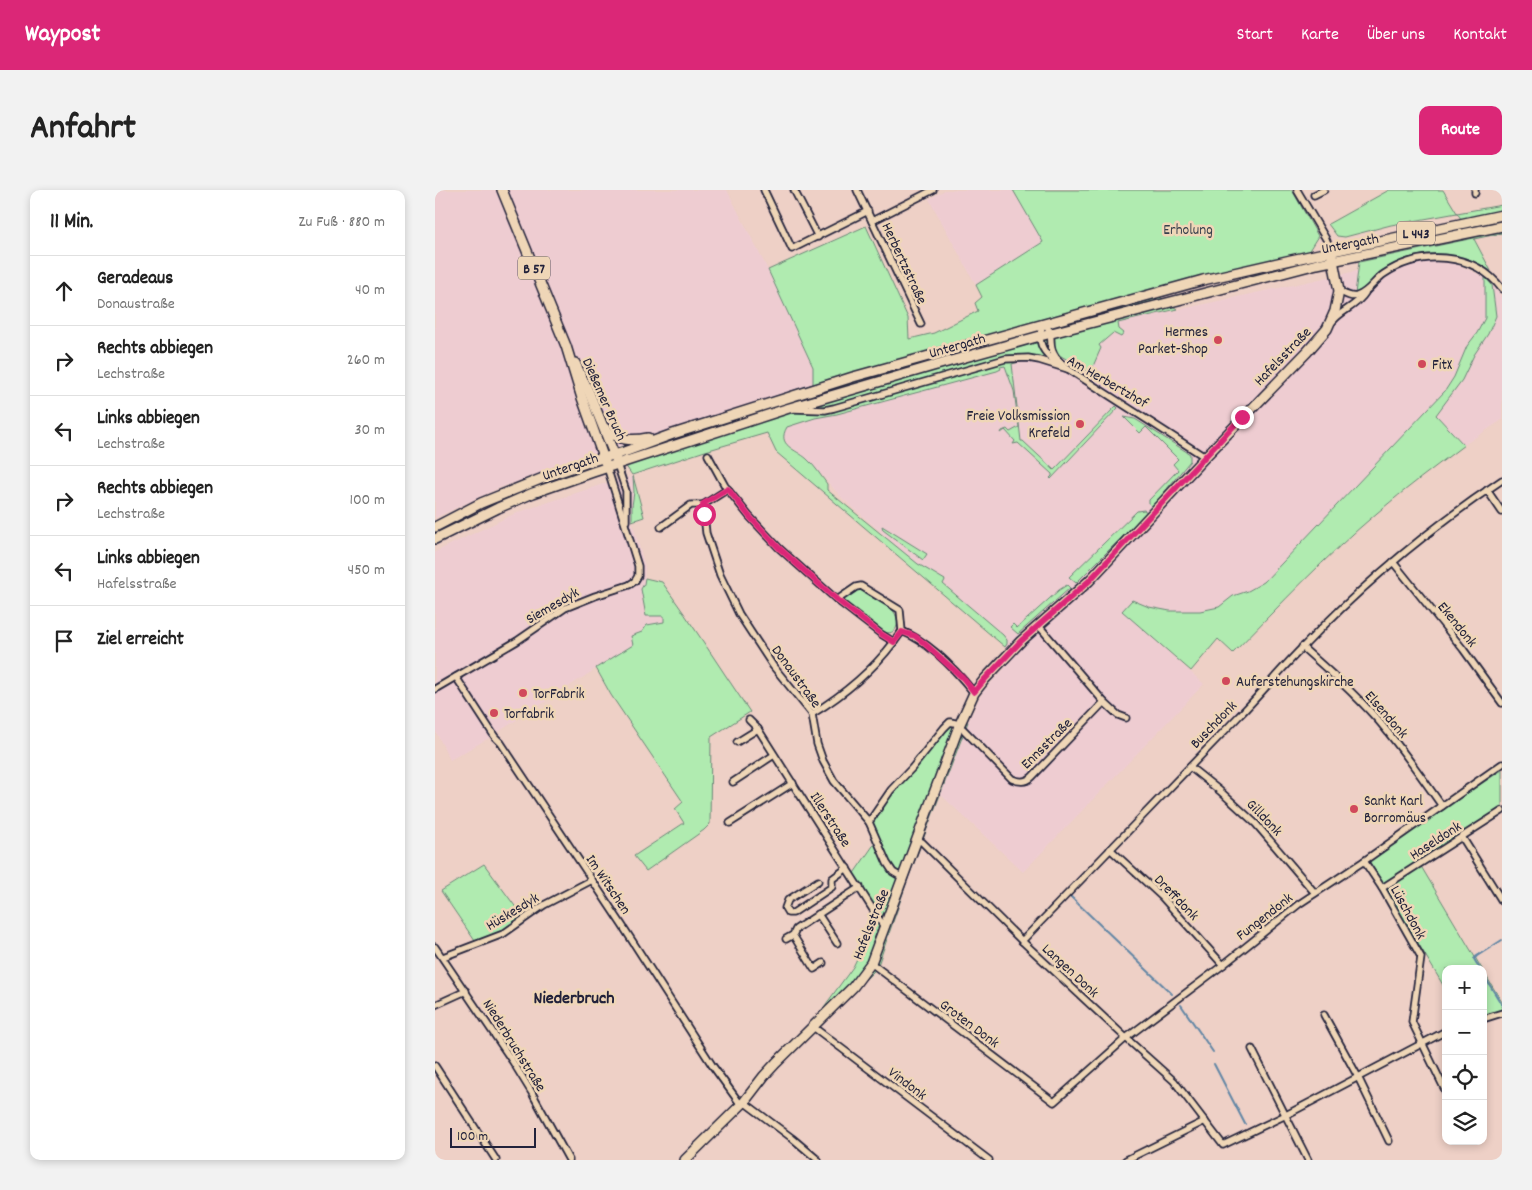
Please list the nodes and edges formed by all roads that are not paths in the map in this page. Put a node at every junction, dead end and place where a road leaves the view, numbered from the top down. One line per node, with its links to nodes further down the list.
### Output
1 (502, 190): 24 (main road, Dießemer Bruch / B 57)
2 (764, 190): 13 (street, Herbertzstraße)
3 (794, 190): 13 (street)
4 (857, 190): 9 (street, Herbertzstraße)
5 (933, 190): 11 (street)
6 (1297, 190): 14 (street)
7 (1324, 190): 8 (street)
8 (1314, 196)
9 (868, 212): 11 (street, Herbertzstraße); 13 (street, Herbertzstraße)
10 (1502, 215): 14 (main road, Untergath / L 443)
11 (872, 221): 19 (street, Herbertzstraße)
12 (1502, 226): 15 (main road, Untergath / L 443)
13 (818, 237)
14 (1331, 251): 15 (main road, Hafelsstraße); 20 (main road, Untergath)
15 (1335, 260): 18 (main road, Hafelsstraße); 22 (main road, Untergath)
16 (1367, 290): 17 (street); 18 (street); 21 (street)
17 (1502, 290)
18 (1339, 291): 21 (main road, Hafelsstraße)
19 (921, 324)
20 (1044, 324): 22 (street); 23 (street); 28 (main road, Untergath)
21 (1327, 329): 31 (main road, Hafelsstraße)
22 (1051, 333): 23 (main road, Untergath); 25 (street)
23 (1040, 336): 25 (street); 26 (main road, Untergath)
24 (566, 346): 27 (main road, Dießemer Bruch / B 57); 32 (main road, Dießemer Bruch / B 57)
25 (1068, 369): 26 (street, Am Herbertzhof); 31 (street, Am Herbertzhof)
26 (786, 409): 33 (main road, Untergath)
27 (604, 426): 28 (main road, Untergath); 29 (main road, Dießemer Bruch / B 57)
28 (673, 434): 29 (main road, Untergath)
29 (614, 454): 32 (main road, Untergath); 33 (main road, Dießemer Bruch / B 57)
30 (709, 455): 36 (street)
31 (1205, 456): 46 (main road, Hafelsstraße)
32 (603, 458): 34 (main road, Dießemer Bruch / B 57); 41 (main road, Untergath)
33 (617, 464): 34 (main road, Untergath); 40 (street, Siemesdyk)
34 (607, 468): 40 (street, Siemesdyk); 43 (main road, Untergath)
35 (1502, 480): 37 (street, Buschdonk)
36 (728, 489): 38 (street); 45 (street)
37 (1487, 490): 39 (street); 44 (street, Buschdonk)
38 (703, 504): 42 (street); 55 (street, Donaustraße)
39 (1502, 512)
40 (626, 525): 50 (street, Siemesdyk)
41 (435, 527)
42 (661, 527)
43 (435, 539)
44 (1393, 562): 49 (street, Buschdonk); 54 (street, Ekendonk)
45 (837, 600): 47 (street); 48 (street)
46 (1039, 626): 52 (main road, Hafelsstraße); 53 (street)
47 (902, 632): 48 (street); 52 (street)
48 (894, 642): 55 (street)
49 (1302, 647): 63 (street, Buschdonk); 66 (street, Elsendonk)
50 (456, 677): 51 (street, Siemesdyk); 76 (street, Im Witschen)
51 (435, 689)
52 (974, 692): 58 (main road, Hafelsstraße)
53 (1104, 702): 56 (street); 58 (street, Ennsstraße)
54 (1502, 703)
55 (812, 714): 68 (street, Donaustraße)
56 (1126, 718)
57 (749, 720): 59 (street, Illerstraße)
58 (959, 726): 68 (street); 71 (main road, Hafelsstraße)
59 (758, 729): 60 (street); 61 (street, Illerstraße)
60 (737, 742)
61 (774, 755): 64 (street); 65 (street, Illerstraße)
62 (1502, 764): 66 (street, Fungendonk)
63 (1190, 766): 72 (street, Buschdonk); 80 (street, Gilldonk)
64 (733, 782)
65 (793, 783): 69 (street, Illerstraße); 74 (street, Illerstraße)
66 (1442, 806): 73 (street, Fungendonk)
67 (1502, 811): 70 (street, Haseldonk)
68 (869, 822): 75 (street, Donaustraße)
69 (730, 823)
70 (1462, 838): 79 (street, Haseldonk); 81 (street)
71 (917, 840): 75 (main road, Hafelsstraße); 86 (street, Langen Donk)
72 (1110, 849): 86 (street, Buschdonk); 92 (street, Dreffdonk)
73 (1364, 861): 79 (street, Lüschdonk); 80 (street, Fungendonk)
74 (847, 868): 77 (street, Illerstraße); 78 (street, Illerstraße)
75 (903, 878): 83 (main road, Hafelsstraße)
76 (592, 880): 89 (street, Hüskesdyk); 107 (street, Im Witschen)
77 (818, 881)
78 (860, 887): 82 (street); 83 (street, Illerstraße)
79 (1382, 888): 101 (street, Lüschdonk)
80 (1315, 893): 92 (street, Fungendonk)
81 (1502, 901)
82 (818, 914): 84 (street); 87 (street)
83 (884, 927): 91 (main road, Hafelsstraße)
84 (793, 936): 85 (street); 90 (street)
85 (786, 939)
86 (1022, 941): 100 (street, Langen Donk)
87 (837, 943)
88 (435, 947): 89 (street, Niederbruchstraße)
89 (443, 957): 93 (street, Niederbruchstraße)
90 (823, 963)
91 (871, 963): 98 (main road, Hafelsstraße); 106 (street, Groten Donk)
92 (1223, 964): 100 (street, Fungendonk)
93 (466, 991): 94 (street); 112 (street, Niederbruchstraße)
94 (435, 1005)
95 (1502, 1013): 97 (street)
96 (1325, 1015): 104 (street)
97 (1487, 1017)
98 (812, 1026): 107 (main road, Hafelsstraße); 115 (street, Vindonk)
99 (1442, 1033): 101 (street, Langen Donk)
100 (1126, 1038): 106 (street, Fungendonk); 109 (street, Langen Donk)
101 (1422, 1043): 104 (street, Langen Donk); 105 (street, Lüschdonk)
102 (1252, 1049): 108 (street)
103 (435, 1066): 111 (street)
104 (1358, 1077): 108 (street, Langen Donk); 110 (street)
105 (1442, 1084)
106 (1053, 1102)
107 (742, 1103): 113 (main road, Hafelsstraße); 114 (street, Im Witschen)
108 (1286, 1115): 109 (street, Langen Donk); 117 (street)
109 (1205, 1121): 116 (street)
110 (1389, 1141)
111 (496, 1160)
112 (569, 1160)
113 (685, 1160)
114 (818, 1160)
115 (989, 1160)
116 (1126, 1160)
117 (1308, 1160)

